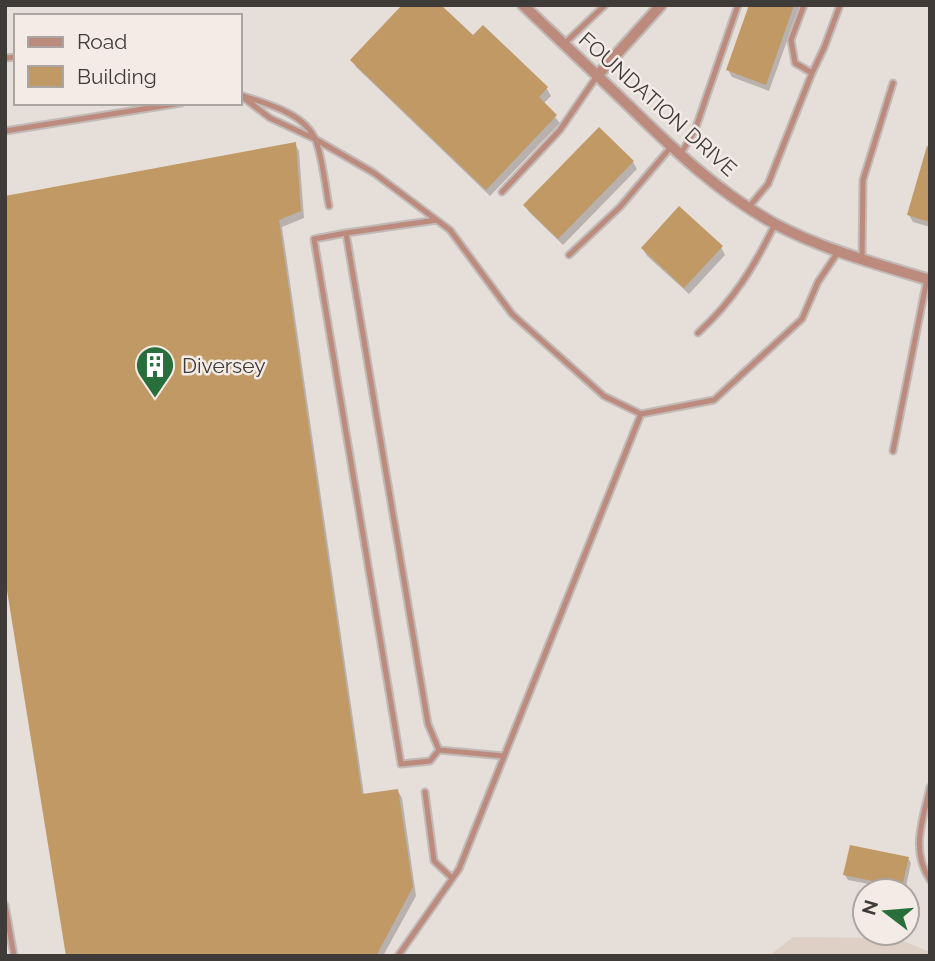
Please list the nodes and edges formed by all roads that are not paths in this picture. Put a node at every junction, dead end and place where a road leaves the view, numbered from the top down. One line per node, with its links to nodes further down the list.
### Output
1 (523, 5): 7 (street, FOUNDATION DRIVE)
2 (604, 5): 7 (lane)
3 (662, 5): 9 (street)
4 (738, 5): 16 (lane)
5 (804, 5): 8 (lane)
6 (840, 5): 8 (lane)
7 (564, 44): 9 (street, FOUNDATION DRIVE)
8 (812, 73): 19 (lane)
9 (597, 76): 16 (street, FOUNDATION DRIVE); 17 (lane)
10 (892, 83): 25 (lane)
11 (242, 96): 15 (lane)
12 (242, 97): 15 (lane)
13 (168, 105): 14 (lane)
14 (5, 131)
15 (315, 139): 18 (lane); 20 (lane)
16 (675, 151): 19 (street, FOUNDATION DRIVE); 24 (lane)
17 (502, 192)
18 (329, 206)
19 (748, 208): 21 (street, FOUNDATION DRIVE)
20 (437, 220): 22 (lane); 28 (lane)
21 (775, 224): 23 (street, FOUNDATION DRIVE); 27 (lane)
22 (346, 233): 30 (lane); 30 (lane)
23 (838, 252): 25 (street, FOUNDATION DRIVE); 28 (lane)
24 (569, 255)
25 (862, 259): 26 (street, FOUNDATION DRIVE)
26 (928, 279): 29 (lane)
27 (698, 334)
28 (641, 414): 31 (lane)
29 (893, 450)
30 (439, 750): 31 (lane)
31 (504, 756): 34 (lane)
32 (930, 788): 35 (lane)
33 (425, 792): 34 (lane)
34 (452, 878): 38 (lane)
35 (930, 880)
36 (5, 905): 37 (lane)
37 (14, 956)
38 (398, 956)

